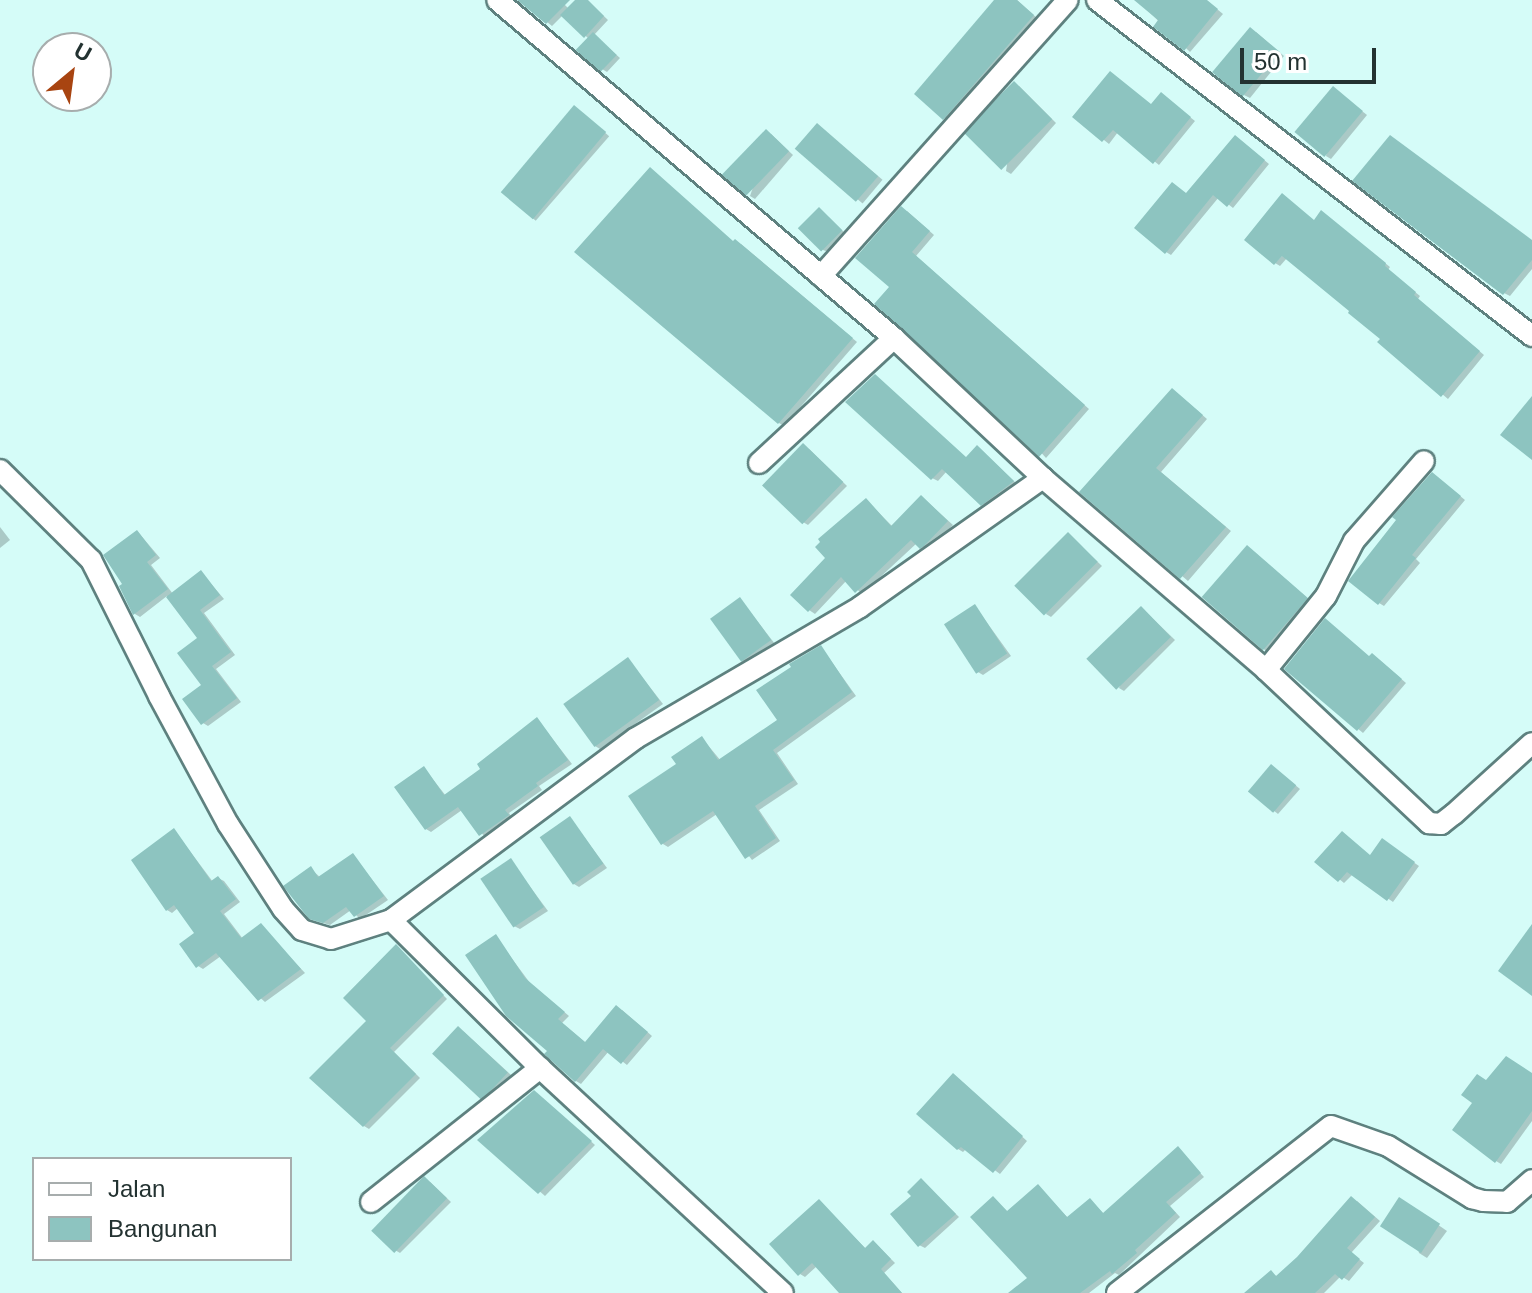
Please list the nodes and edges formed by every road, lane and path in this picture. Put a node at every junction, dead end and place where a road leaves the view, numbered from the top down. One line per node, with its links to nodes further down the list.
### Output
1 (497, 0): 4 (street)
2 (1068, 0): 4 (street)
3 (1097, 0): 5 (street)
4 (821, 276): 6 (street)
5 (1532, 336)
6 (894, 338): 8 (street); 10 (street)
7 (1424, 461): 11 (street)
8 (759, 463)
9 (0, 470): 13 (street)
10 (1043, 478): 11 (street); 13 (street)
11 (1266, 670): 12 (street)
12 (1532, 743)
13 (391, 920): 14 (street)
14 (540, 1068): 16 (street); 17 (street)
15 (1532, 1180): 18 (street)
16 (371, 1202)
17 (783, 1293)
18 (1117, 1293)

